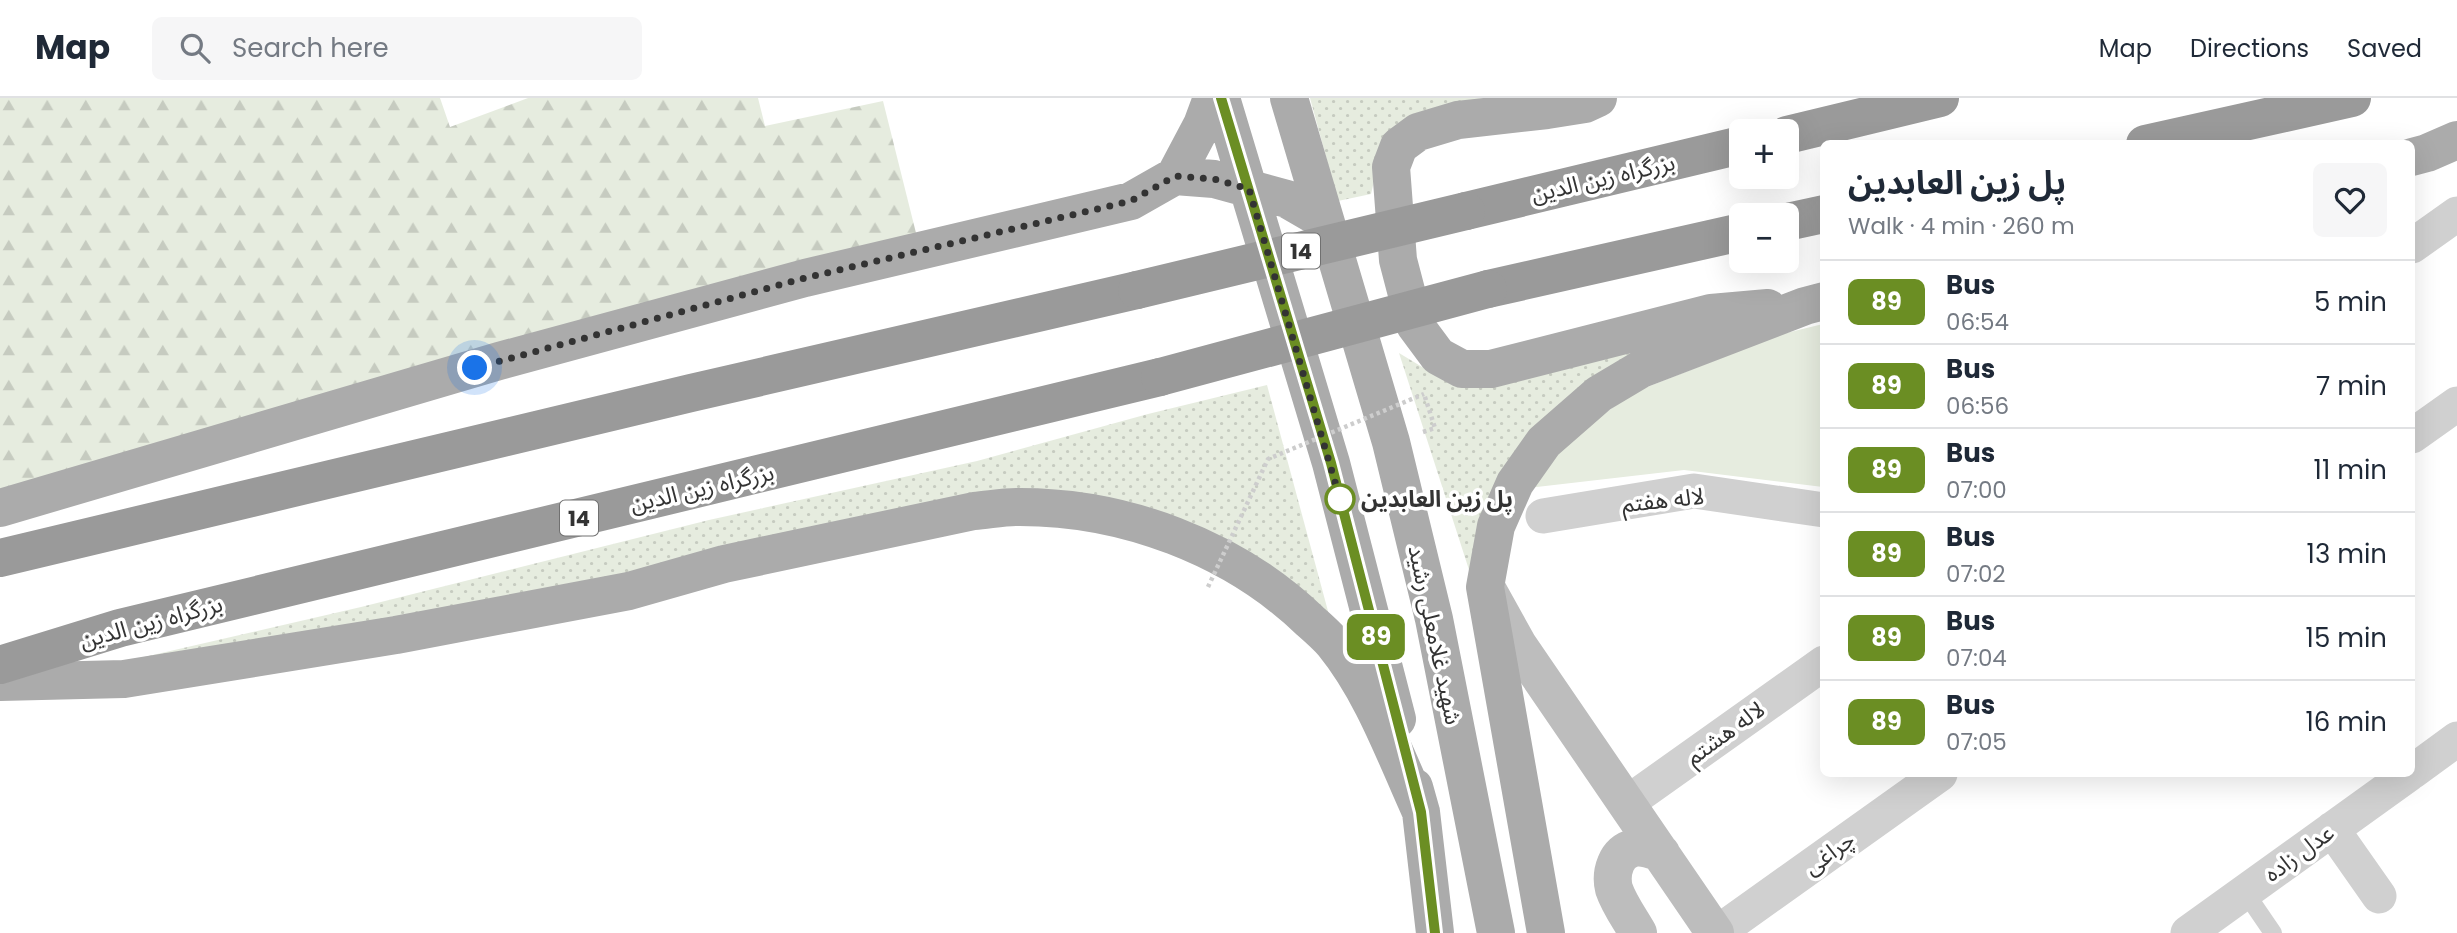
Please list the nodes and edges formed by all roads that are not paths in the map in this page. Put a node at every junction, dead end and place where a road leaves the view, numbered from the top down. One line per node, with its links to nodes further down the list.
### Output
1 (1212, 98): 10 (main road)
2 (1221, 98): 11 (main road)
3 (1289, 98): 15 (main road, شهید غلامعلی رشید)
4 (1598, 98): 18 (main road)
5 (1940, 98): 7 (highway)
6 (2352, 98): 8 (highway)
7 (1799, 132)
8 (2163, 140)
9 (1729, 148): 24 (highway, بزرگراه زین الدین / 14, bridge)
10 (1175, 176): 11 (main road); 21 (main road)
11 (1249, 189): 15 (main road); 34 (main road)
12 (2457, 214): 17 (street)
13 (1820, 215): 14 (highway)
14 (1799, 219)
15 (1325, 221): 40 (main road, شهید غلامعلی رشید)
16 (1729, 235): 26 (highway, بزرگراه زین الدین / 14, bridge)
17 (2415, 244)
18 (1814, 303): 25 (main road)
19 (2457, 404): 20 (street)
20 (2415, 434)
21 (0, 508)
22 (1820, 509): 23 (street, لاله هفتم)
23 (1543, 516)
24 (0, 558)
25 (1485, 587): 33 (main road); 41 (main road)
26 (0, 665)
27 (1820, 666): 33 (street, لاله هشتم)
28 (0, 681): 34 (main road)
29 (2457, 739): 30 (street, عدل زاده)
30 (2415, 769)
31 (1936, 777): 43 (street, چراغی)
32 (2404, 777): 35 (street, عدل زاده)
33 (1627, 803): 36 (main road)
34 (1421, 812): 39 (main road)
35 (2332, 829): 37 (street, عدل زاده); 38 (street)
36 (1661, 853): 42 (main road); 43 (main road)
37 (2245, 892): 44 (street, عدل زاده); 45 (lane)
38 (2379, 896)
39 (1435, 933)
40 (1496, 933)
41 (1546, 933)
42 (1638, 933)
43 (1716, 933)
44 (2188, 933)
45 (2273, 933)

